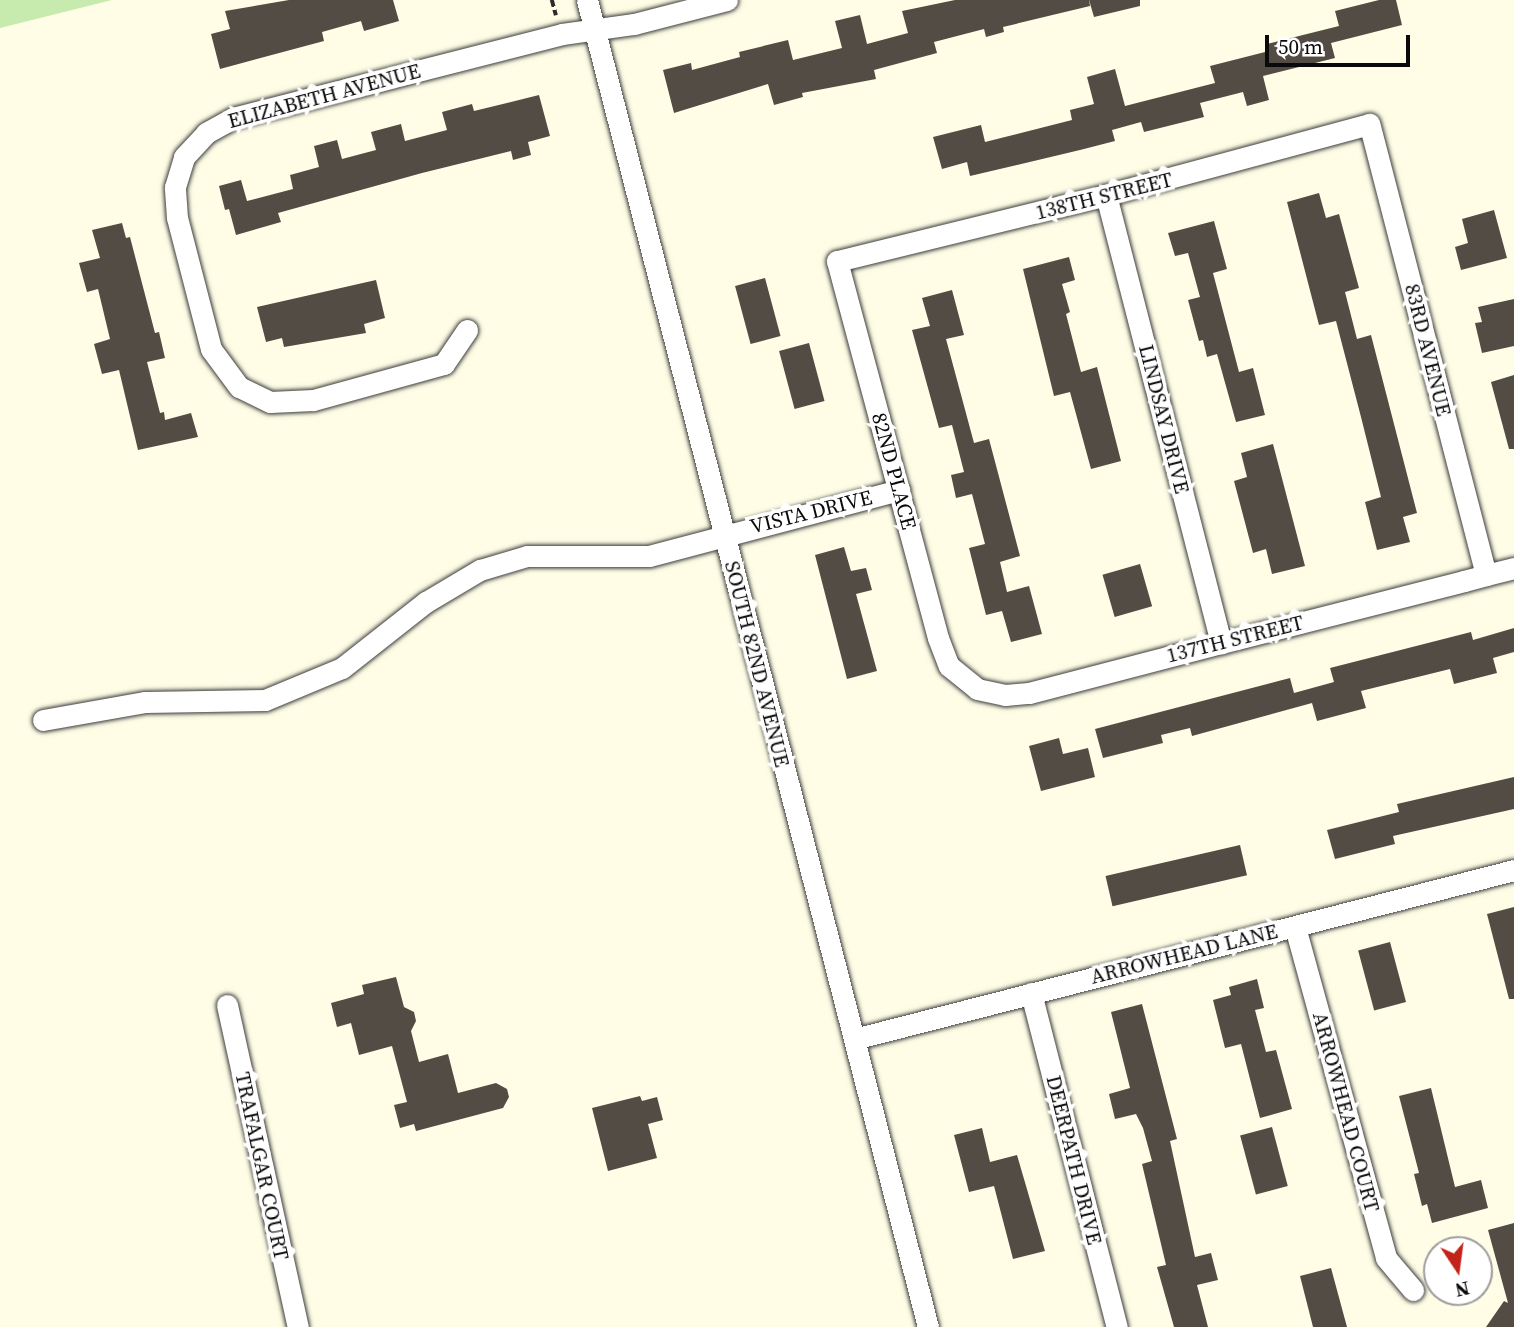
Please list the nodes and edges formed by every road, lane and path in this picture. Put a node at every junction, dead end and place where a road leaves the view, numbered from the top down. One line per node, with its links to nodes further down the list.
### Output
1 (587, 0): 3 (street, SOUTH 82ND AVENUE)
2 (727, 0): 3 (street, ELIZABETH AVENUE)
3 (596, 30): 7 (street, ELIZABETH AVENUE); 9 (street, SOUTH 82ND AVENUE)
4 (1369, 124): 5 (street, 138TH STREET); 11 (street, 83RD AVENUE)
5 (1107, 195): 6 (street, 138TH STREET); 12 (street, LINDSAY DRIVE)
6 (837, 261): 8 (street, 82ND PLACE)
7 (467, 330)
8 (899, 490): 9 (street, VISTA DRIVE); 13 (street, 82ND PLACE)
9 (724, 534): 14 (street, VISTA DRIVE); 19 (street, SOUTH 82ND AVENUE)
10 (1514, 568): 11 (street, 137TH STREET)
11 (1486, 575): 12 (street, 137TH STREET)
12 (1221, 643): 13 (street, 137TH STREET)
13 (959, 677)
14 (43, 720)
15 (1514, 870): 16 (street, ARROWHEAD LANE)
16 (1295, 927): 17 (street, ARROWHEAD LANE); 20 (street, ARROWHEAD COURT)
17 (1031, 993): 19 (street, ARROWHEAD LANE); 23 (street, DEERPATH DRIVE)
18 (227, 1005): 21 (street, TRAFALGAR COURT)
19 (854, 1039): 22 (street, SOUTH 82ND AVENUE)
20 (1413, 1290)
21 (298, 1327)
22 (928, 1327)
23 (1117, 1327)

